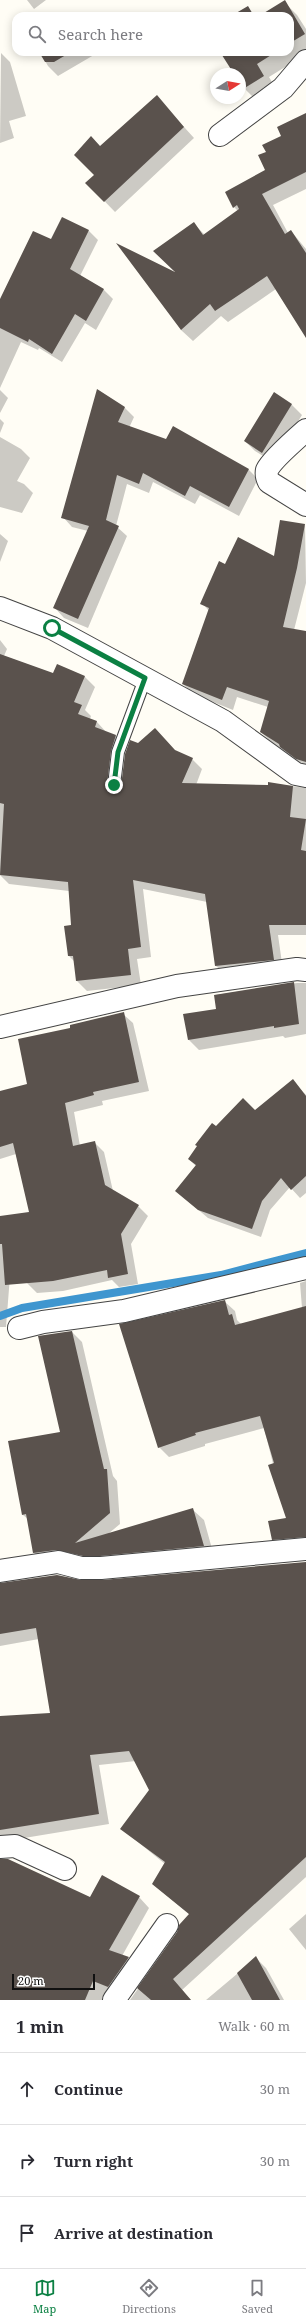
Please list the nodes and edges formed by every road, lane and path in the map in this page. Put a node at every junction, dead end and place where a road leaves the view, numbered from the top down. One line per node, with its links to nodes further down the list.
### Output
1 (306, 61): 2 (street)
2 (220, 135)
3 (306, 430): 4 (street)
4 (306, 505)
5 (0, 608): 6 (street)
6 (145, 678): 7 (street); 8 (lane)
7 (306, 776)
8 (114, 785)
9 (306, 970): 10 (street)
10 (0, 1027)
11 (306, 1268): 12 (street)
12 (19, 1328)
13 (306, 1549): 14 (street)
14 (0, 1571)
15 (0, 1846): 16 (street)
16 (65, 1869)
17 (167, 1925): 18 (street)
18 (114, 2000)

